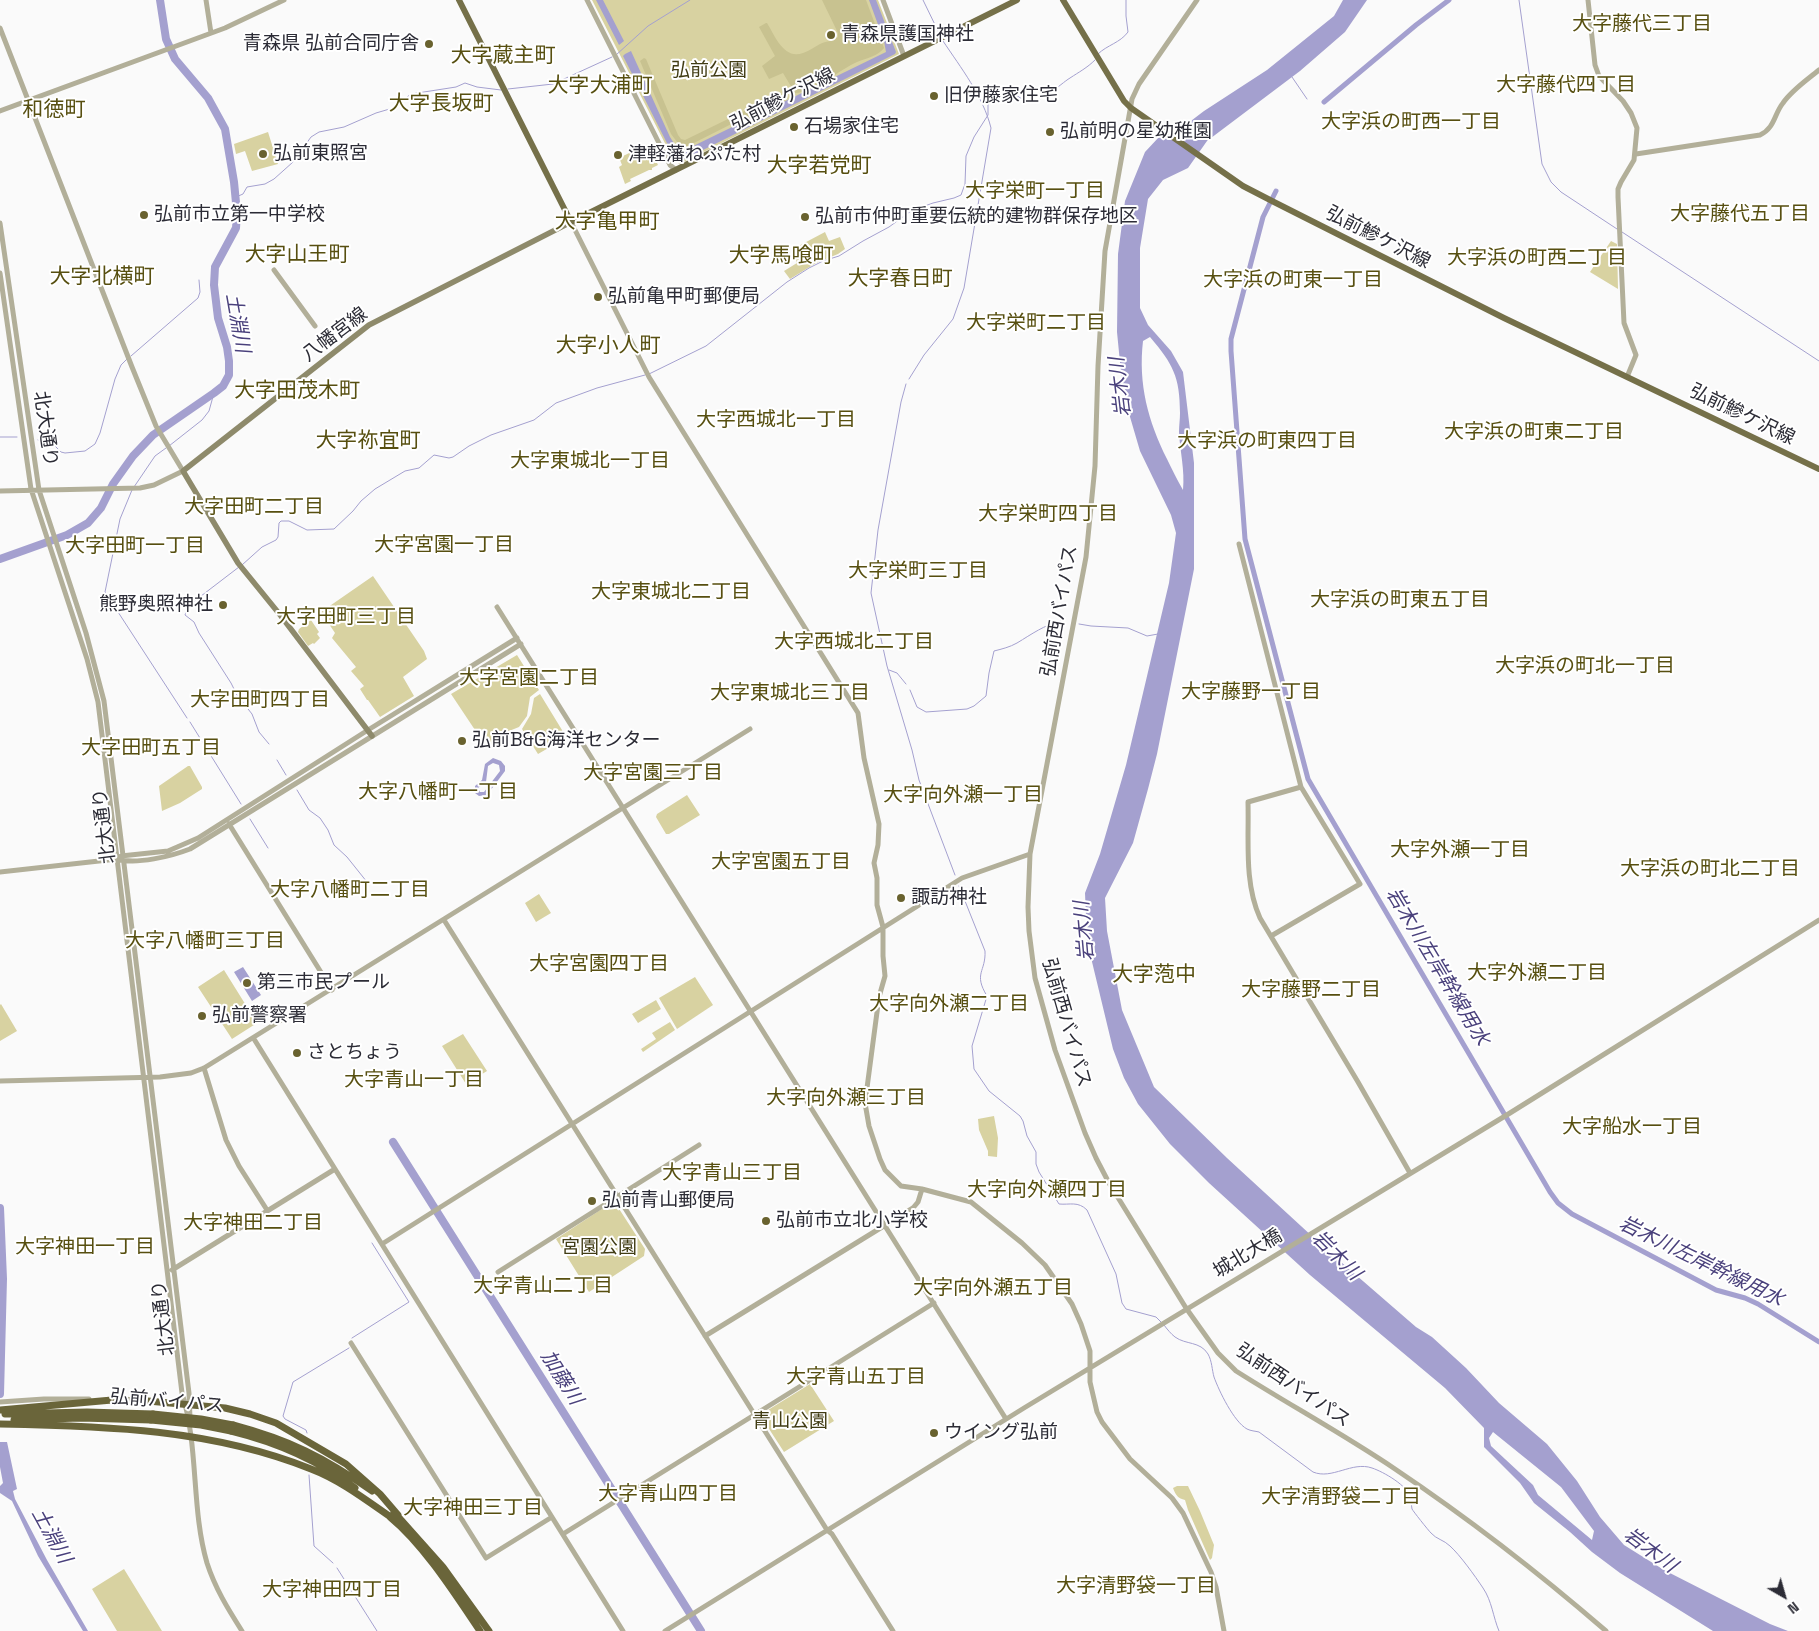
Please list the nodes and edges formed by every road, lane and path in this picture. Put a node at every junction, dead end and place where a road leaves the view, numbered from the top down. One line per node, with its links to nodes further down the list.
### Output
1 (206, 0): 11 (street)
2 (284, 0): 11 (street)
3 (459, 0): 19 (main road)
4 (587, 0): 18 (street)
5 (882, 0): 12 (street)
6 (1016, 0): 12 (main road, 弘前鰺ケ沢線)
7 (1063, 0): 15 (main road, 弘前鰺ケ沢線)
8 (1197, 0): 15 (street, 弘前西バイパス)
9 (1588, 0): 17 (street)
10 (0, 28): 14 (street)
11 (211, 33): 14 (street)
12 (904, 56): 18 (main road, 弘前鰺ケ沢線)
13 (1819, 70): 17 (street)
14 (28, 100): 16 (street); 26 (street)
15 (1131, 108): 24 (main road, 弘前鰺ケ沢線); 41 (street, 弘前西バイパス)
16 (0, 111)
17 (1636, 154): 24 (street)
18 (676, 170): 19 (main road, 弘前鰺ケ沢線)
19 (571, 222): 26 (main road, 八幡宮線); 47 (street)
20 (0, 223): 29 (street, 北大通り)
21 (274, 270): 23 (street)
22 (0, 273): 27 (street, 北大通り)
23 (315, 326)
24 (1627, 377): 25 (main road, 弘前鰺ケ沢線)
25 (1819, 469)
26 (182, 471): 29 (street); 35 (main road)
27 (31, 489): 28 (street); 29 (street); 43 (street, 北大通り)
28 (0, 490)
29 (38, 490): 42 (street, 北大通り)
30 (1239, 544): 37 (street)
31 (497, 607): 32 (street)
32 (517, 638): 33 (street); 35 (street)
33 (521, 644): 36 (street); 38 (street)
34 (750, 729): 38 (street)
35 (368, 730): 36 (main road); 39 (street)
36 (372, 736): 40 (street)
37 (1301, 787): 48 (street); 48 (street)
38 (624, 808): 45 (street); 50 (street)
39 (226, 820): 40 (street); 42 (street)
40 (230, 826): 42 (street); 49 (street)
41 (1030, 854): 47 (street); 69 (street, 弘前西バイパス)
42 (123, 858): 43 (street); 54 (street, 北大通り)
43 (117, 860): 44 (street); 53 (street, 北大通り)
44 (0, 872)
45 (444, 920): 49 (street); 56 (street)
46 (1819, 920): 59 (street, 城北大橋)
47 (883, 927): 50 (street); 60 (street)
48 (1271, 936): 59 (street)
49 (332, 990): 51 (street)
50 (751, 1011): 56 (street); 63 (street)
51 (254, 1039): 52 (street); 58 (street)
52 (204, 1068): 54 (street); 62 (street)
53 (144, 1077): 54 (street); 55 (street); 67 (street, 北大通り)
54 (150, 1077): 65 (street, 北大通り)
55 (0, 1081)
56 (572, 1124): 61 (street); 64 (street)
57 (699, 1145): 61 (street)
58 (335, 1168): 62 (street); 64 (street)
59 (1410, 1173): 69 (street, 城北大橋)
60 (922, 1189): 63 (street); 72 (street)
61 (617, 1196): 66 (street); 70 (street)
62 (267, 1210): 65 (street)
63 (884, 1225): 68 (street); 70 (street)
64 (382, 1244): 84 (street)
65 (174, 1269): 67 (street); 74 (street, 北大通り)
66 (498, 1272)
67 (167, 1273): 74 (street, 北大通り)
68 (934, 1302): 78 (street); 79 (street)
69 (1186, 1308): 72 (street, 城北大橋); 94 (street, 弘前西バイパス)
70 (705, 1336): 78 (street)
71 (351, 1343): 84 (street)
72 (1090, 1368): 79 (street, 城北大橋); 93 (street)
73 (0, 1402): 77 (street)
74 (188, 1404): 77 (highway); 82 (street, 北大通り); 83 (highway)
75 (0, 1410): 77 (highway)
76 (0, 1414): 77 (highway, 弘前バイパス)
77 (11, 1414): 80 (highway, 弘前バイパス); 81 (highway); 82 (highway); 83 (highway, 弘前バイパス, bridge)
78 (753, 1414): 85 (street); 86 (street)
79 (1006, 1419): 85 (street, 城北大橋)
80 (0, 1420)
81 (0, 1424)
82 (190, 1436): 83 (highway); 87 (street, 北大通り)
83 (395, 1517): 88 (highway, 弘前バイパス); 89 (highway, 弘前バイパス)
84 (552, 1517): 86 (street)
85 (827, 1530): 91 (street, 城北大橋); 92 (street)
86 (563, 1534): 90 (street)
87 (242, 1631)
88 (480, 1631)
89 (489, 1631)
90 (623, 1631)
91 (665, 1631)
92 (893, 1631)
93 (1224, 1631)
94 (1606, 1631)

